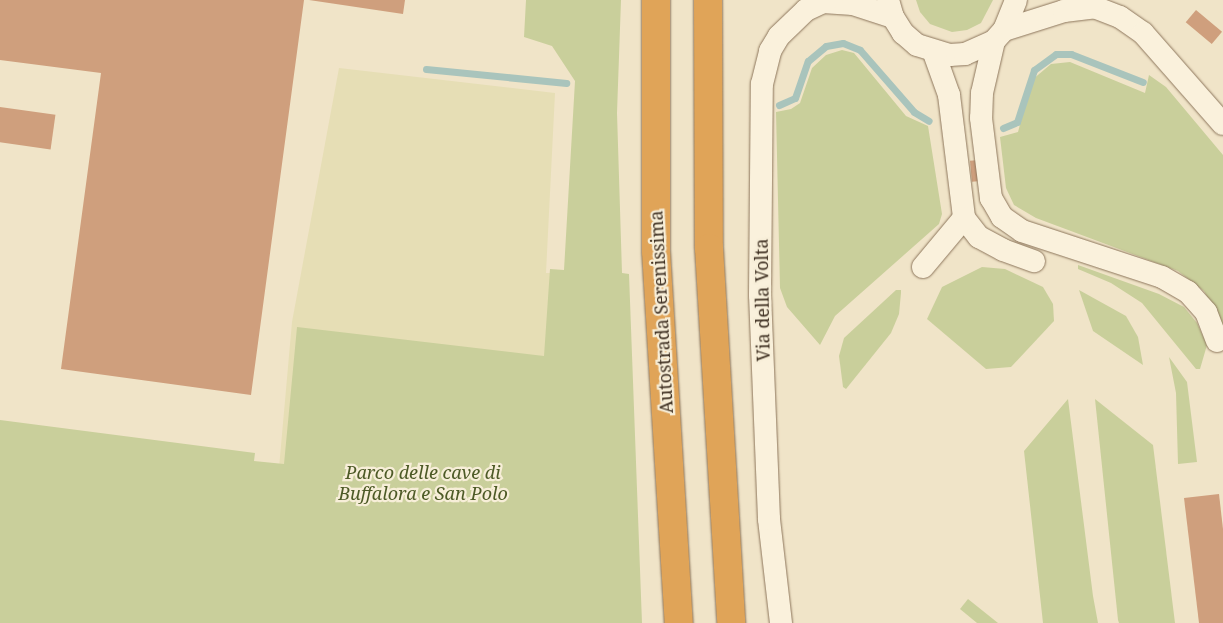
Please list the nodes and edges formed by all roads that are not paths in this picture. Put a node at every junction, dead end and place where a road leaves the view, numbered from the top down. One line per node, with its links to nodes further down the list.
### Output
1 (656, 0): 14 (highway, Autostrada Serenissima)
2 (708, 0): 15 (highway)
3 (1016, 0): 7 (street)
4 (825, 1): 6 (street); 16 (street, Via della Volta)
5 (1085, 3): 7 (street); 9 (street)
6 (890, 9): 8 (street)
7 (999, 35): 8 (street); 13 (street)
8 (934, 53): 10 (street)
9 (1223, 124)
10 (964, 218): 11 (street); 12 (street)
11 (1034, 261)
12 (923, 267)
13 (1217, 340)
14 (679, 623)
15 (731, 623)
16 (781, 623)

